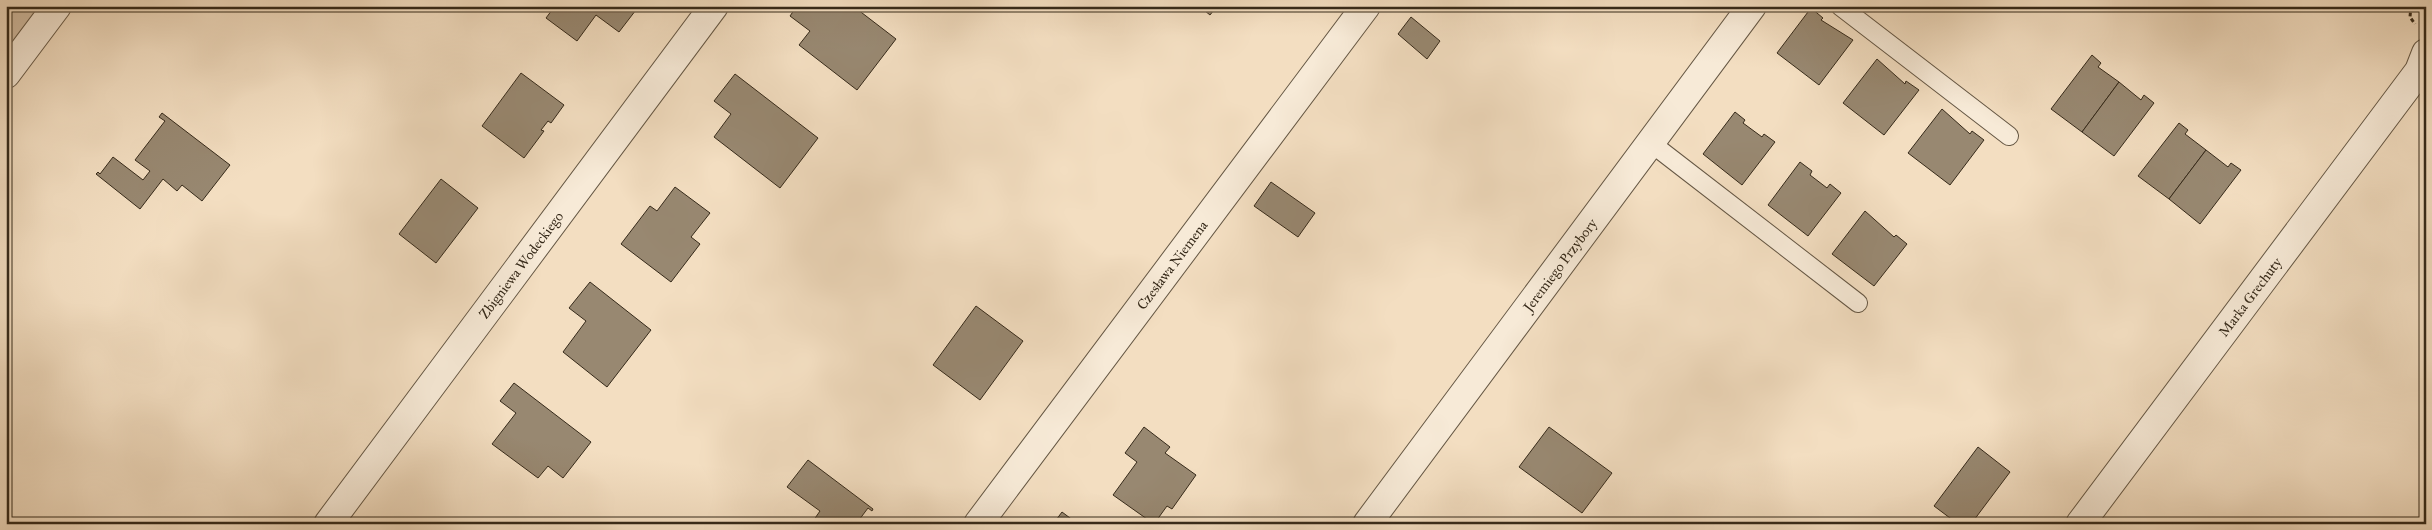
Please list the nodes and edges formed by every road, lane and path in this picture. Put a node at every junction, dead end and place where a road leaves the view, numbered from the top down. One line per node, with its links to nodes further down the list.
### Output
1 (57, 6): 9 (street)
2 (714, 6): 13 (street, Zbigniewa Wodeckiego)
3 (1366, 6): 14 (street, Czesława Niemena)
4 (1752, 6): 11 (street, Jeremiego Przybory)
5 (1840, 6): 10 (lane)
6 (2410, 6): 7 (path)
7 (2418, 27)
8 (2424, 64): 16 (street, Marka Grechuty)
9 (6, 74)
10 (2009, 136)
11 (1651, 143): 12 (lane); 15 (street, Jeremiego Przybory)
12 (1858, 304)
13 (328, 524)
14 (978, 524)
15 (1367, 524)
16 (2080, 524)

